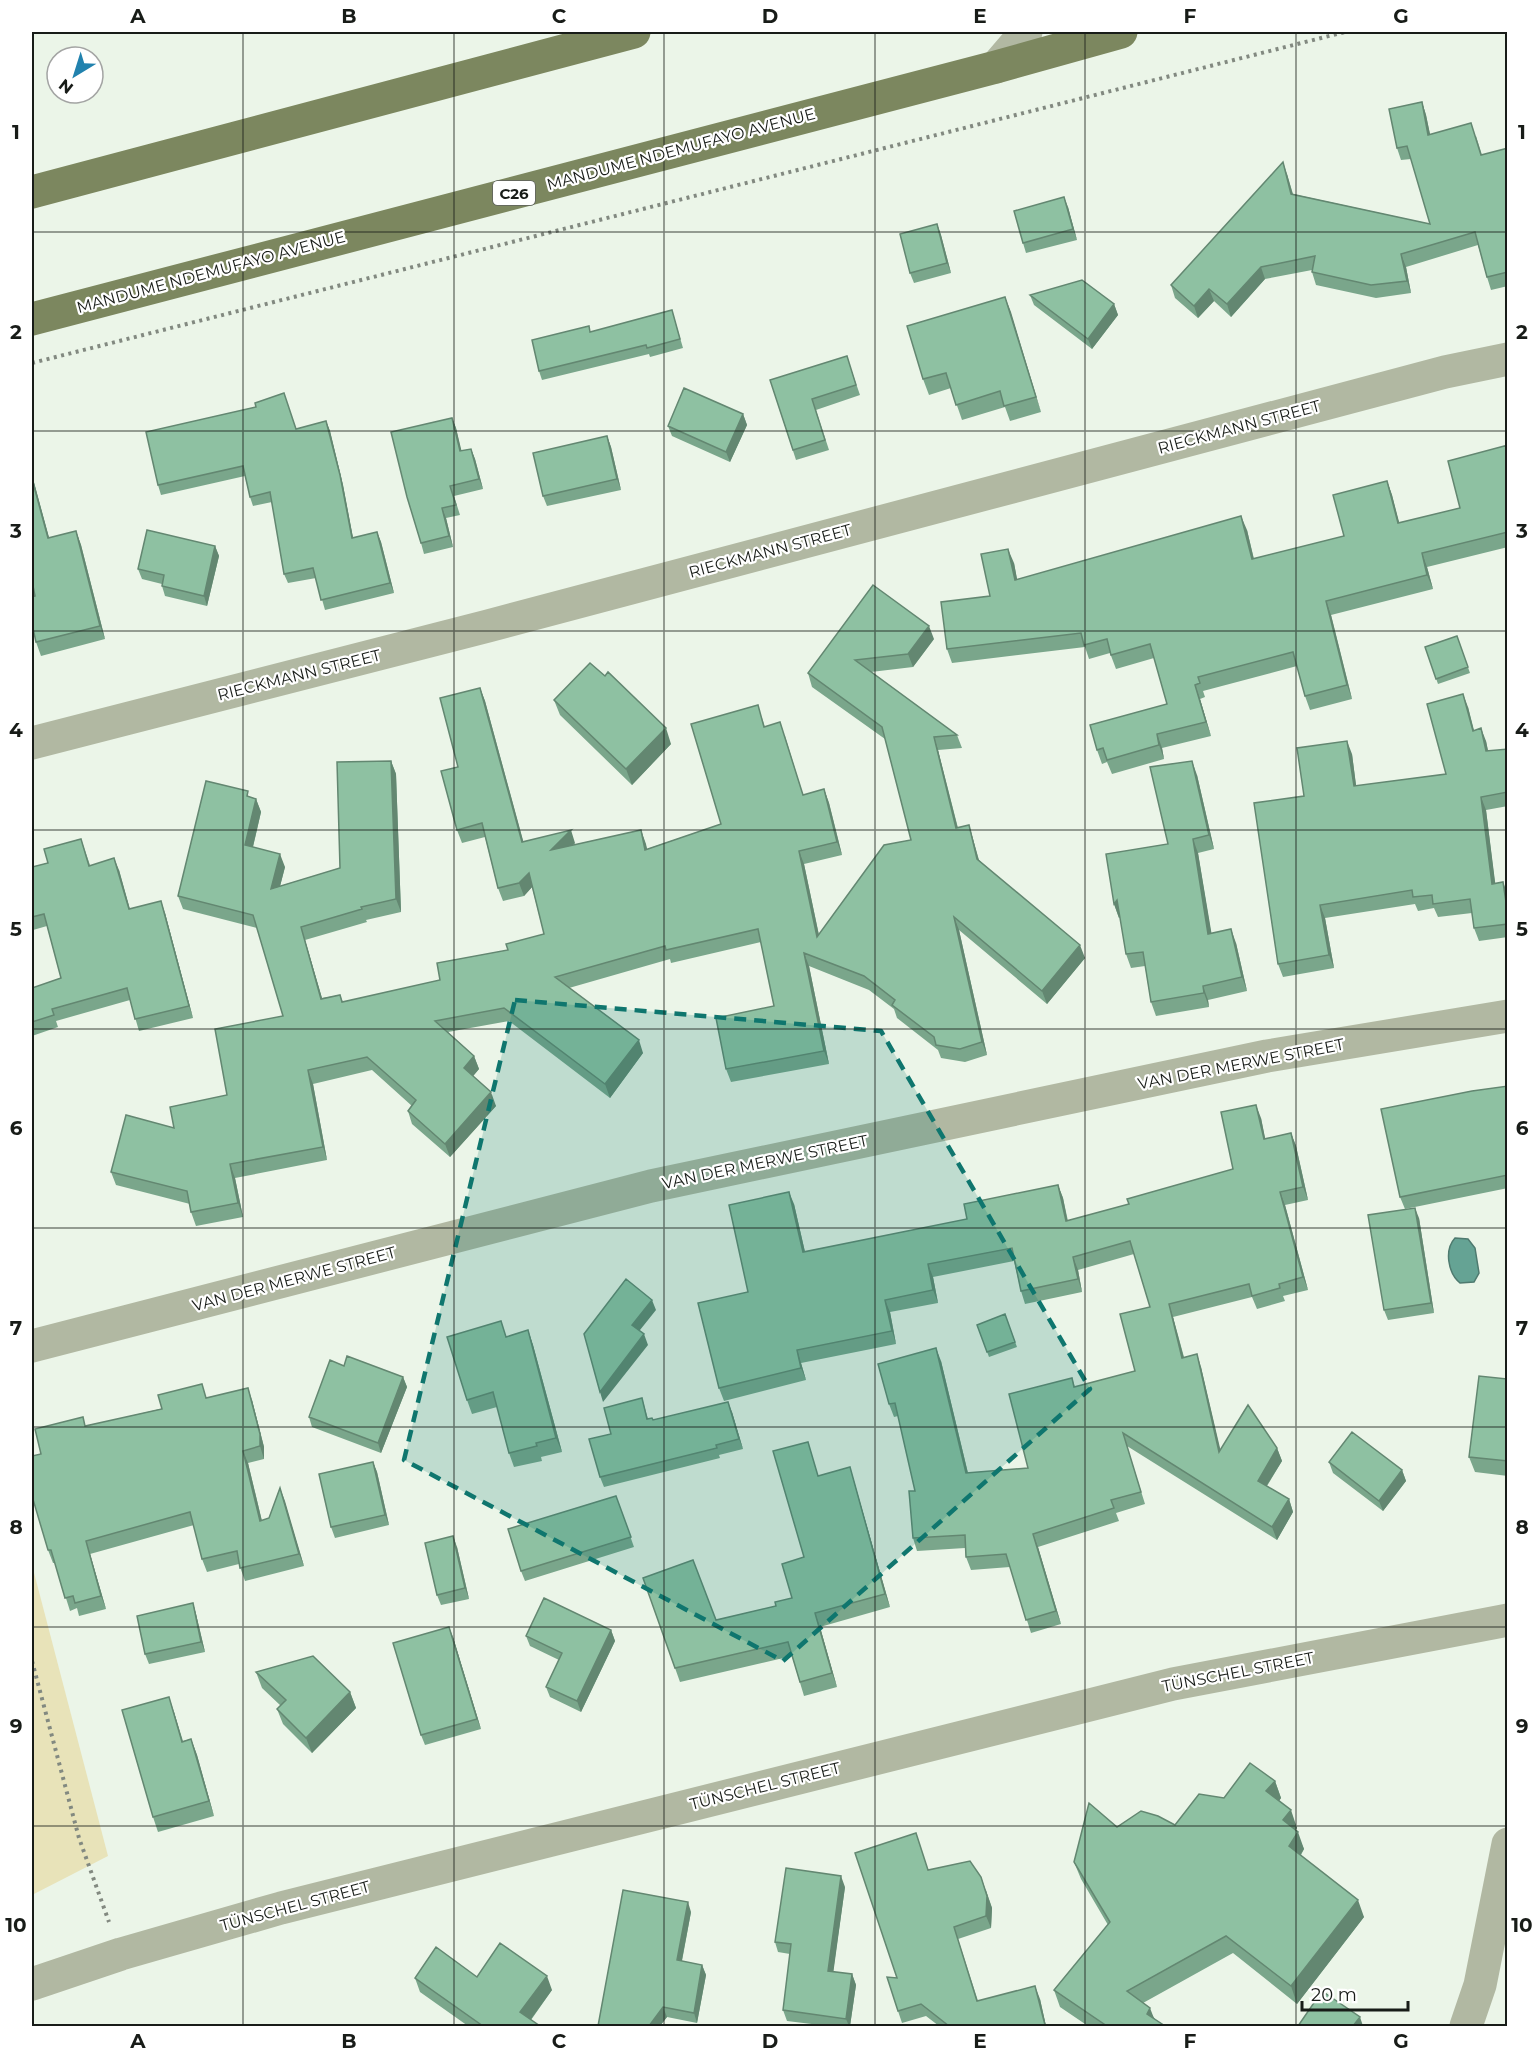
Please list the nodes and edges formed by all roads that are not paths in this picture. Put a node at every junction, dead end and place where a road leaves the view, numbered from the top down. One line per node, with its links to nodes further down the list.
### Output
1 (634, 32): 5 (main road)
2 (1026, 32): 4 (street)
3 (1121, 32): 4 (main road, MANDUME NDEMUFAYO AVENUE / C26)
4 (996, 67): 6 (main road, MANDUME NDEMUFAYO AVENUE / C26)
5 (32, 192)
6 (32, 319)
7 (1508, 359): 8 (street, RIECKMANN STREET)
8 (32, 743)
9 (1508, 1016): 10 (street, VAN DER MERWE STREET)
10 (32, 1346)
11 (1508, 1620): 13 (street, TÜNSCHEL STREET)
12 (1508, 1844): 14 (street)
13 (32, 1984)
14 (1466, 2026)

